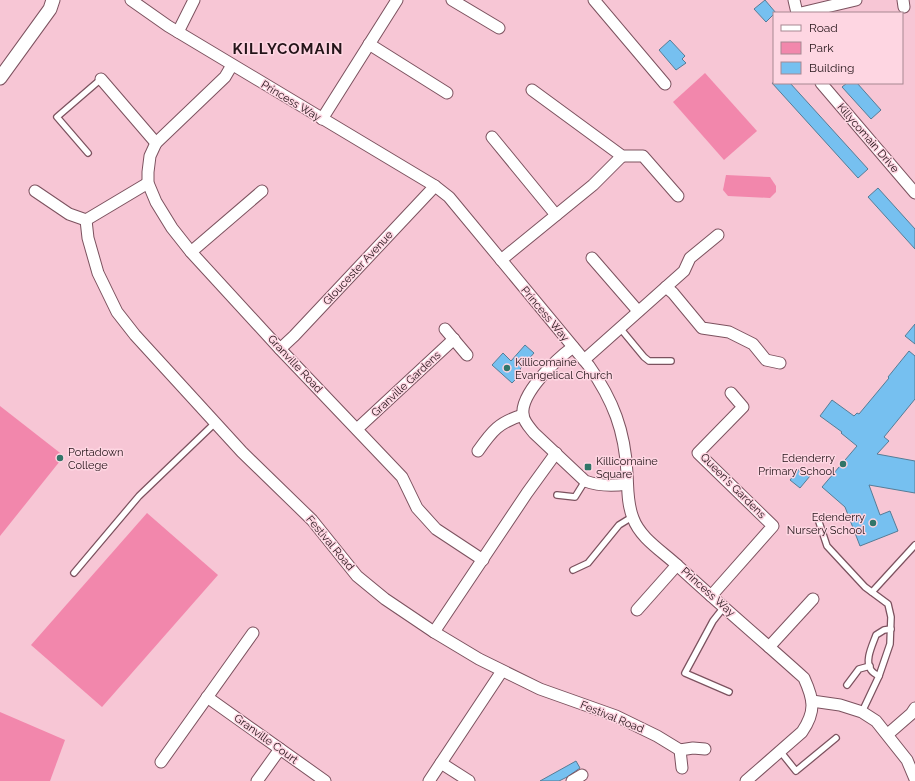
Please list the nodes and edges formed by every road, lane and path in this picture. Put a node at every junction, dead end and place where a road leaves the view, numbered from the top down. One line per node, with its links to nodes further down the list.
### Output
1 (63, 0): 9 (street)
2 (131, 0): 13 (street, Princess Way)
3 (397, 0): 14 (street)
4 (452, 0): 12 (street)
5 (594, 0): 18 (street)
6 (794, 0): 10 (street)
7 (856, 0): 11 (street)
8 (191, 2): 13 (street)
9 (52, 4): 16 (street)
10 (797, 12)
11 (805, 12)
12 (499, 28)
13 (178, 32): 15 (street, Princess Way)
14 (369, 44): 21 (street); 22 (street)
15 (232, 65): 22 (street, Princess Way); 24 (street, Granville Road)
16 (0, 78)
17 (101, 79): 24 (street); 25 (lane)
18 (665, 84)
19 (822, 84): 31 (street, Killycomain Drive)
20 (532, 90): 26 (street)
21 (447, 93)
22 (322, 119): 28 (street, Princess Way)
23 (492, 137): 33 (street)
24 (156, 144): 27 (street, Granville Road)
25 (88, 153)
26 (622, 156): 32 (street); 33 (street)
27 (148, 183): 34 (street); 36 (street, Granville Road)
28 (435, 186): 38 (street, Princess Way); 45 (street, Gloucester Avenue)
29 (35, 191): 34 (street)
30 (262, 191): 36 (street)
31 (915, 192)
32 (678, 196)
33 (556, 215): 38 (street)
34 (86, 220): 52 (street, Festival Road)
35 (718, 234): 39 (street)
36 (191, 252): 45 (street, Granville Road)
37 (592, 258): 40 (street)
38 (501, 260): 44 (street, Princess Way)
39 (666, 287): 40 (street); 49 (street)
40 (638, 311): 41 (street)
41 (620, 328): 47 (street); 48 (lane)
42 (445, 329): 43 (street)
43 (454, 339): 46 (street); 53 (street, Granville Gardens)
44 (573, 347): 47 (street, Princess Way); 51 (street)
45 (280, 349): 53 (street, Granville Road)
46 (468, 355)
47 (584, 360): 57 (street, Princess Way)
48 (671, 361)
49 (780, 364)
50 (731, 393): 67 (street, Queen's Gardens)
51 (523, 415): 54 (street); 55 (street)
52 (215, 423): 65 (lane); 72 (street, Festival Road)
53 (357, 429): 62 (street, Granville Road)
54 (478, 451)
55 (556, 453): 56 (street); 62 (street)
56 (586, 481): 57 (street); 58 (lane)
57 (627, 484): 59 (street, Princess Way)
58 (557, 495)
59 (632, 517): 63 (street, Princess Way); 64 (lane)
60 (818, 519): 66 (lane)
61 (915, 546): 66 (lane)
62 (483, 560): 72 (street)
63 (677, 565): 67 (street, Princess Way); 70 (street)
64 (573, 570)
65 (74, 573)
66 (872, 592): 71 (lane)
67 (711, 596): 69 (street, Princess Way)
68 (812, 599): 74 (street)
69 (724, 608): 74 (street, Princess Way); 79 (lane)
70 (636, 610)
71 (891, 629): 75 (lane); 77 (lane)
72 (434, 632): 76 (street, Festival Road)
73 (253, 633): 80 (street)
74 (769, 647): 81 (street, Princess Way)
75 (870, 666): 77 (lane); 78 (lane)
76 (502, 671): 88 (street, Festival Road); 91 (street)
77 (879, 676): 83 (lane)
78 (847, 685)
79 (729, 692)
80 (207, 697): 86 (street, Granville Court); 90 (street)
81 (812, 702): 83 (street); 89 (street, Princess Way)
82 (915, 708): 84 (street)
83 (862, 712): 84 (street)
84 (888, 734): 93 (street)
85 (836, 738): 89 (lane)
86 (280, 749): 94 (street); 95 (street, Granville Court)
87 (705, 749): 88 (street)
88 (680, 750): 92 (street)
89 (780, 751): 98 (street, Princess Way)
90 (161, 762)
91 (441, 763): 96 (street); 97 (street)
92 (682, 768)
93 (915, 779)
94 (257, 781)
95 (325, 781)
96 (429, 781)
97 (469, 781)
98 (746, 781)

